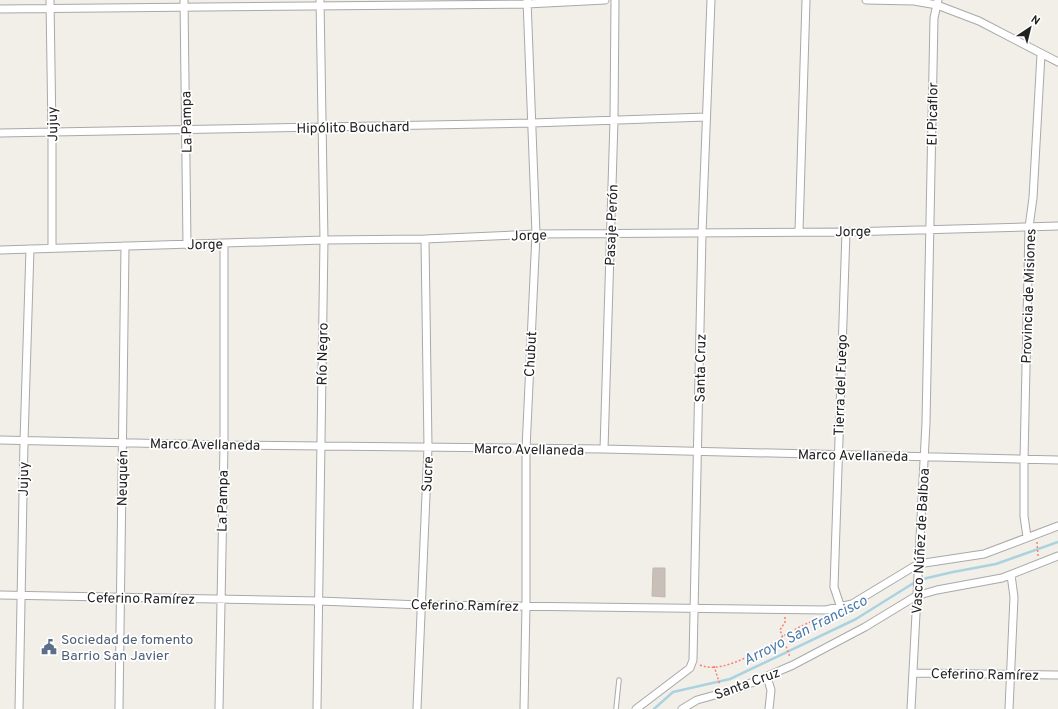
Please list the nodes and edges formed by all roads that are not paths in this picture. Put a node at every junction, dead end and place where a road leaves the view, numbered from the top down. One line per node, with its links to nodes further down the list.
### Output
1 (50, 0): 12 (street, Jujuy)
2 (605, 0): 8 (street)
3 (615, 0): 16 (street, Pasaje Perón)
4 (711, 0): 15 (street, Santa Cruz)
5 (806, 0): 25 (street)
6 (866, 0): 10 (street)
7 (320, 2): 8 (street); 9 (street); 18 (street, Río Negro)
8 (527, 2): 17 (street, Chubut)
9 (184, 3): 12 (street); 19 (street, La Pampa)
10 (937, 3): 13 (street); 24 (street, El Picaflor)
11 (0, 9): 12 (street)
12 (50, 9): 21 (street, Jujuy)
13 (1041, 54): 14 (street); 23 (street, Provincia de Misiones)
14 (1058, 62)
15 (706, 117): 16 (street, Hipólito Bouchard); 27 (street, Santa Cruz)
16 (614, 120): 17 (street, Hipólito Bouchard); 29 (street, Pasaje Perón)
17 (532, 123): 18 (street, Hipólito Bouchard); 28 (street, Chubut)
18 (323, 128): 19 (street, Hipólito Bouchard); 31 (street, Río Negro)
19 (186, 131): 21 (street, Hipólito Bouchard); 33 (street, La Pampa)
20 (0, 133): 21 (street, Hipólito Bouchard)
21 (52, 133): 36 (street, Jujuy)
22 (1058, 226): 23 (street, Jorge)
23 (1029, 227): 24 (street, Jorge); 49 (street, Provincia de Misiones)
24 (930, 228): 26 (street, Jorge); 48 (street, Vasco Núñez de Balboa)
25 (799, 231): 26 (street, Jorge); 27 (street, Jorge)
26 (846, 232): 47 (street, Tierra del Fuego)
27 (702, 233): 29 (street, Jorge); 46 (street, Santa Cruz)
28 (536, 234): 29 (street, Jorge); 30 (street, Jorge); 44 (street, Chubut)
29 (611, 234): 45 (street, Pasaje Perón)
30 (425, 239): 31 (street, Jorge); 43 (street, Sucre)
31 (324, 240): 32 (street, Jorge); 42 (street, Río Negro)
32 (224, 244): 33 (street, Jorge); 41 (street, La Pampa)
33 (187, 245): 34 (street, Jorge)
34 (125, 246): 36 (street, Jorge); 40 (street, Neuquén)
35 (30, 248): 36 (street, Jorge); 37 (street, Jorge); 39 (street, Jujuy)
36 (52, 248)
37 (0, 250)
38 (0, 440): 39 (street, Marco Avellaneda)
39 (24, 441): 40 (street, Marco Avellaneda); 58 (street, Jujuy)
40 (123, 443): 41 (street, Marco Avellaneda); 59 (street, Neuquén)
41 (224, 445): 42 (street, Marco Avellaneda); 60 (street, La Pampa)
42 (321, 445): 43 (street, Marco Avellaneda); 61 (street, Río Negro)
43 (428, 447): 44 (street, Marco Avellaneda); 62 (street, Sucre)
44 (526, 449): 45 (street, Marco Avellaneda); 63 (street, Chubut)
45 (604, 449): 46 (street, Marco Avellaneda)
46 (698, 452): 47 (street, Marco Avellaneda); 65 (street, Santa Cruz)
47 (838, 455): 48 (street, Marco Avellaneda); 64 (street, Tierra del Fuego)
48 (925, 456): 49 (street, Marco Avellaneda); 54 (street, Vasco Núñez de Balboa)
49 (1024, 460): 50 (street, Marco Avellaneda); 52 (street, Provincia de Misiones)
50 (1058, 460)
51 (1058, 526): 52 (street)
52 (1027, 537): 54 (street)
53 (1058, 556): 55 (street, Santa Cruz)
54 (918, 567): 56 (street, Vasco Núñez de Balboa); 64 (street, Ceferino Ramírez)
55 (1011, 575): 56 (street, Santa Cruz); 67 (street)
56 (916, 593): 66 (street, Vasco Núñez de Balboa); 69 (street, Santa Cruz)
57 (0, 595): 58 (street, Ceferino Ramírez)
58 (21, 595): 59 (street, Ceferino Ramírez); 71 (street, Jujuy)
59 (120, 598): 60 (street, Ceferino Ramírez); 72 (street, Neuquén)
60 (220, 600): 61 (street, Ceferino Ramírez); 73 (street, La Pampa)
61 (318, 601): 62 (street, Ceferino Ramírez); 74 (street, Río Negro)
62 (421, 605): 63 (street, Ceferino Ramírez); 75 (street, Sucre)
63 (526, 606): 65 (street, Ceferino Ramírez); 76 (street, Chubut)
64 (842, 608): 65 (street, Ceferino Ramírez)
65 (694, 609): 78 (street, Santa Cruz)
66 (913, 672): 67 (street, Ceferino Ramírez); 81 (street, Vasco Núñez de Balboa)
67 (1010, 674): 68 (street, Ceferino Ramírez); 82 (street)
68 (1058, 675)
69 (767, 677): 79 (street, Santa Cruz); 80 (street)
70 (619, 680): 77 (lane)
71 (20, 709)
72 (119, 709)
73 (219, 709)
74 (317, 709)
75 (417, 709)
76 (524, 709)
77 (616, 709)
78 (636, 709)
79 (682, 709)
80 (770, 709)
81 (911, 709)
82 (1009, 709)

